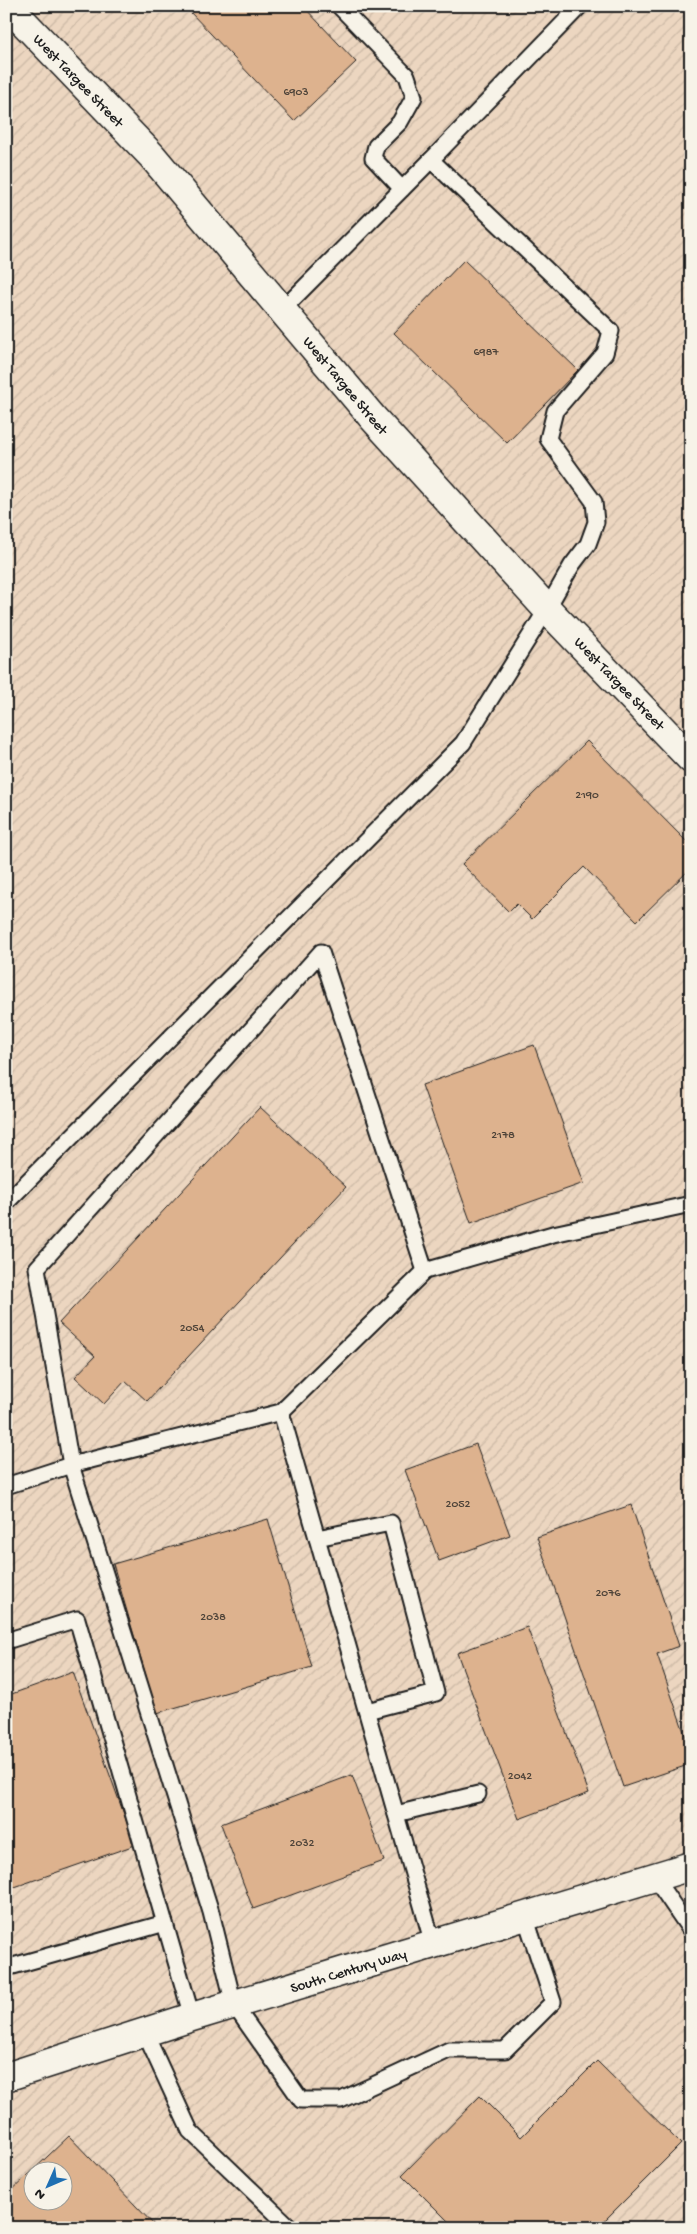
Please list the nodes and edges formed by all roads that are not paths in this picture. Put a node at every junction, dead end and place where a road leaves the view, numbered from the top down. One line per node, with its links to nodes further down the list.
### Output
1 (8, 6): 6 (street, West Targee Street)
2 (339, 6): 5 (lane)
3 (580, 6): 4 (lane)
4 (431, 160): 5 (lane); 7 (lane)
5 (402, 189): 6 (lane)
6 (282, 310): 7 (street, West Targee Street)
7 (548, 609): 8 (street, West Targee Street); 9 (lane)
8 (691, 758)
9 (6, 1203)
10 (691, 1204): 11 (lane)
11 (425, 1271): 12 (lane); 13 (lane)
12 (281, 1412): 13 (lane); 15 (lane)
13 (71, 1465): 14 (lane); 27 (lane)
14 (6, 1486)
15 (317, 1538): 17 (lane); 17 (lane)
16 (6, 1641): 23 (lane)
17 (367, 1711): 19 (lane)
18 (478, 1794): 19 (lane)
19 (396, 1814): 25 (lane)
20 (691, 1866): 21 (street, South Century Way)
21 (654, 1877): 22 (street, South Century Way); 24 (lane)
22 (526, 1916): 25 (street, South Century Way); 27 (lane)
23 (165, 1923): 26 (lane); 28 (lane)
24 (691, 1931)
25 (433, 1944): 27 (street, South Century Way)
26 (6, 1968)
27 (234, 2005): 28 (street, South Century Way)
28 (192, 2017): 29 (street, South Century Way)
29 (145, 2033): 30 (street, South Century Way); 31 (lane)
30 (6, 2076)
31 (290, 2228)

